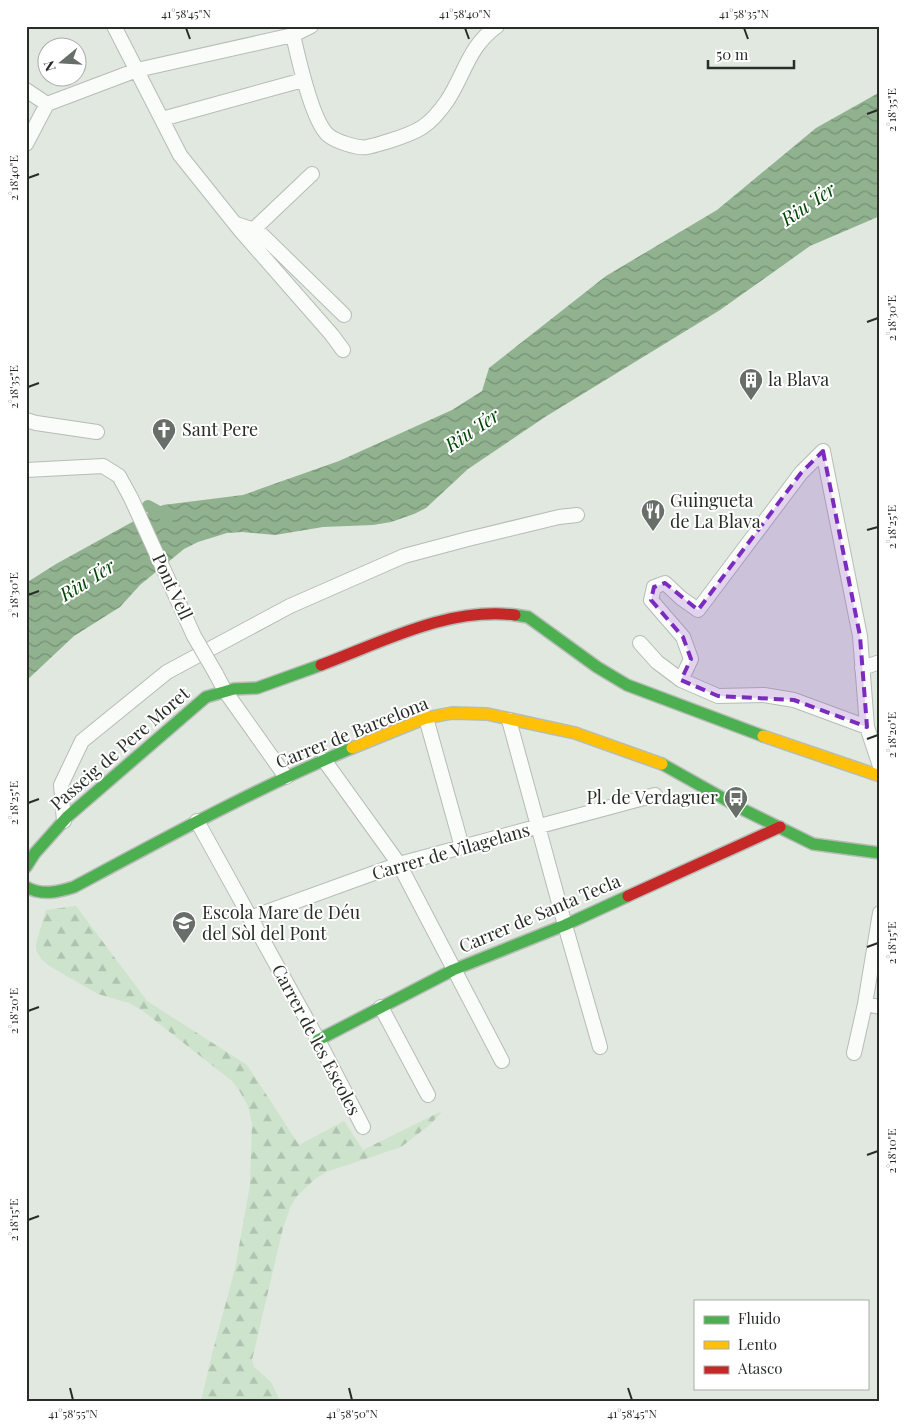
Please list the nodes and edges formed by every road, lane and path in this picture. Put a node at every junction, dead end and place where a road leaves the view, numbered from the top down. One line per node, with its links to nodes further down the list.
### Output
1 (114, 26): 5 (street)
2 (311, 26): 4 (street)
3 (497, 26): 6 (street)
4 (293, 35): 5 (street); 6 (street)
5 (137, 70): 8 (street); 9 (street)
6 (303, 80): 9 (street)
7 (26, 90): 8 (street)
8 (47, 104): 10 (street)
9 (162, 119): 12 (street)
10 (26, 144)
11 (312, 174): 13 (street)
12 (235, 224): 13 (street); 15 (street)
13 (253, 230): 14 (street)
14 (344, 315)
15 (343, 350)
16 (26, 420): 17 (street)
17 (97, 432)
18 (28, 468): 24 (street, Pont Vell, bridge)
19 (577, 515): 33 (street)
20 (640, 642): 23 (street)
21 (880, 662): 22 (street)
22 (862, 668): 23 (street); 27 (street)
23 (681, 680): 27 (street)
24 (225, 691): 30 (street, Passeig de Pere Moret); 31 (street, Pont Vell); 33 (street, Passeig de Pere Moret)
25 (426, 718): 26 (street, Carrer de Barcelona); 28 (street, Carrer de Barcelona); 37 (street)
26 (509, 720): 35 (street); 36 (street, Carrer de Barcelona)
27 (867, 727): 29 (street)
28 (324, 760): 31 (street, Carrer de Barcelona); 39 (street)
29 (880, 766)
30 (880, 776)
31 (286, 777): 34 (street, Carrer de Barcelona)
32 (655, 795): 35 (street, Carrer de Vilagelans)
33 (64, 821): 40 (street, Passeig de Pere Moret)
34 (197, 821): 41 (street, Carrer de Barcelona); 43 (street, Carrer de les Escoles)
35 (537, 827): 37 (street, Carrer de Vilagelans); 44 (street)
36 (780, 827): 38 (street, Carrer de Barcelona); 44 (street, Carrer de Santa Tecla)
37 (462, 847): 39 (street, Carrer de Vilagelans)
38 (880, 853)
39 (399, 864): 43 (street, Carrer de Vilagelans); 45 (street)
40 (26, 867)
41 (26, 887)
42 (880, 913): 46 (street)
43 (250, 918): 49 (street, Carrer de les Escoles)
44 (565, 925): 45 (street, Carrer de Santa Tecla); 50 (street)
45 (453, 970): 47 (street, Carrer de Santa Tecla); 52 (street)
46 (866, 1004): 48 (street); 51 (street)
47 (381, 1007): 49 (street, Carrer de Santa Tecla); 53 (street)
48 (880, 1007)
49 (318, 1040): 54 (street, Carrer de les Escoles)
50 (600, 1047)
51 (854, 1053)
52 (502, 1061)
53 (428, 1095)
54 (363, 1127)

